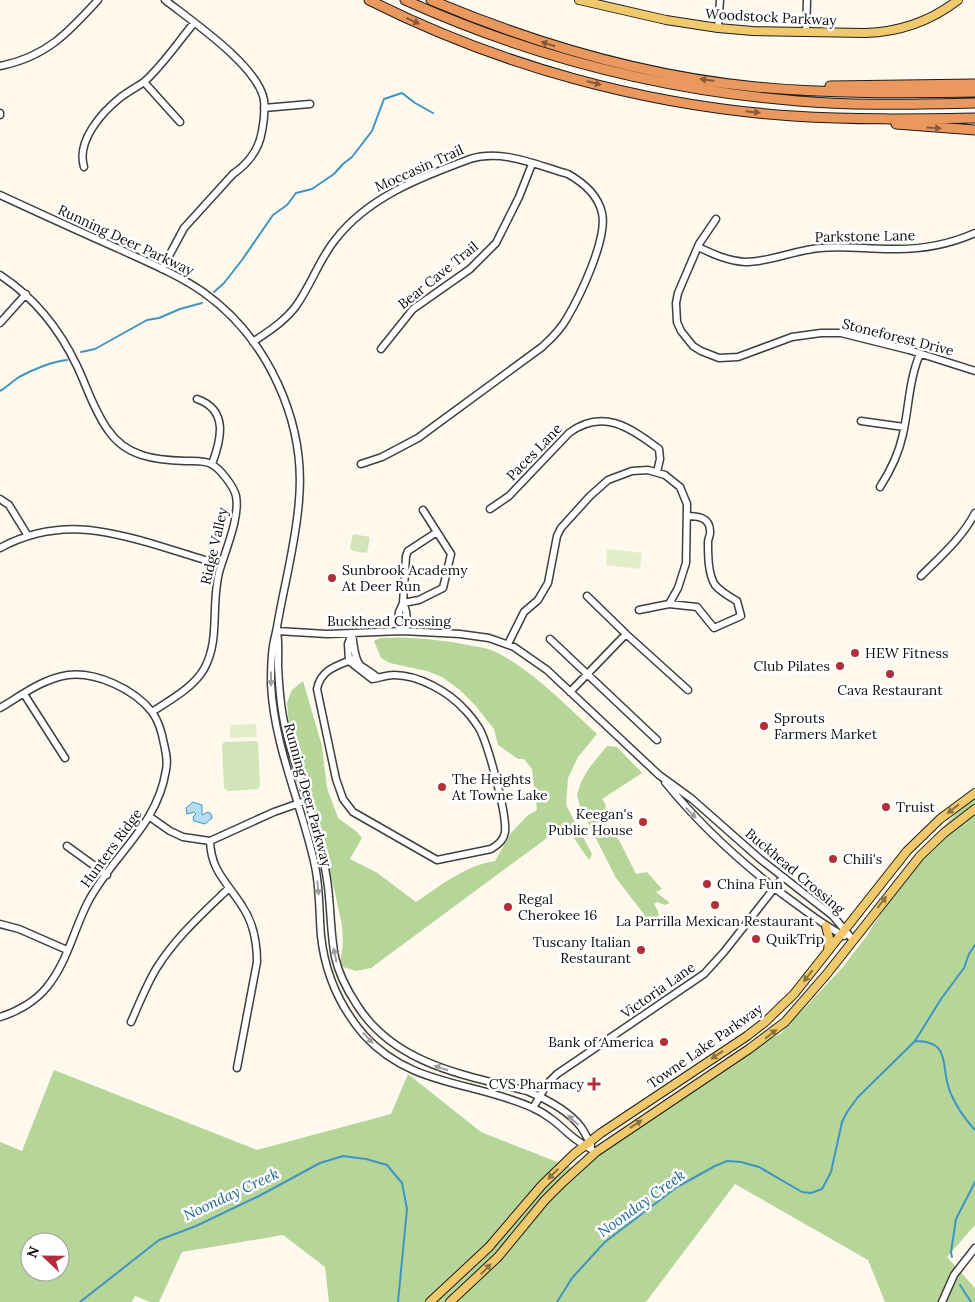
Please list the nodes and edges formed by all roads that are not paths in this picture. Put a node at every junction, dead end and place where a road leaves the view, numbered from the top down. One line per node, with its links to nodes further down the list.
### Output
1 (98, 0): 13 (street)
2 (165, 0): 10 (street)
3 (368, 0): 22 (highway, one-way to 22)
4 (405, 0): 18 (highway)
5 (431, 0): 16 (highway, one-way to 5)
6 (579, 0): 11 (main road, Woodstock Parkway)
7 (720, 0): 11 (street)
8 (807, 0): 12 (street)
9 (958, 0): 12 (main road, Woodstock Parkway)
10 (194, 23): 14 (street); 20 (street)
11 (718, 28): 12 (main road, Woodstock Parkway)
12 (806, 32)
13 (0, 66)
14 (144, 82): 23 (street); 26 (street)
15 (975, 84): 16 (highway)
16 (755, 87): 17 (highway)
17 (975, 92)
18 (975, 103)
19 (310, 104): 20 (street)
20 (264, 108): 31 (street)
21 (975, 118): 22 (highway)
22 (851, 119): 24 (highway, one-way to 24)
23 (180, 122)
24 (975, 130)
25 (532, 164): 35 (street, Moccasin Trail); 36 (street, Bear Cave Trail); 43 (street, Moccasin Trail)
26 (84, 167)
27 (0, 195): 31 (street, Running Deer Parkway)
28 (716, 219): 30 (street, Stoneforest Drive)
29 (975, 233): 30 (street, Parkstone Lane)
30 (698, 247): 37 (street, Stoneforest Drive)
31 (162, 269): 35 (street, Running Deer Parkway)
32 (0, 275): 33 (street)
33 (26, 294): 34 (street); 42 (street)
34 (0, 323)
35 (253, 342): 60 (street, Running Deer Parkway)
36 (381, 349)
37 (920, 354): 38 (street, Stoneforest Drive); 41 (street)
38 (975, 371)
39 (197, 399): 42 (street)
40 (861, 421): 41 (street)
41 (904, 427): 45 (street)
42 (212, 464): 54 (street, Ridge Valley)
43 (361, 464)
44 (657, 472): 47 (street, Paces Lane); 50 (street); 65 (street)
45 (880, 487)
46 (0, 500): 52 (street)
47 (490, 509)
48 (423, 510): 51 (street)
49 (975, 512): 55 (street)
50 (687, 516): 58 (street); 58 (street)
51 (437, 532): 57 (street); 57 (street)
52 (28, 536): 53 (street); 54 (street)
53 (0, 548)
54 (221, 566): 74 (street, Ridge Valley)
55 (921, 576)
56 (587, 596): 63 (street)
57 (402, 603): 61 (street)
58 (669, 604): 59 (street)
59 (639, 610)
60 (277, 631): 62 (street, Buckhead Crossing); 79 (street, Running Deer Parkway); 80 (street, Running Deer Parkway, one-way to 80)
61 (402, 631): 62 (street, Buckhead Crossing); 65 (street, Buckhead Crossing)
62 (352, 634): 66 (street); 67 (street)
63 (626, 634): 68 (street); 70 (street)
64 (550, 639): 68 (street)
65 (508, 644): 71 (street, Buckhead Crossing)
66 (356, 658): 67 (street); 69 (street)
67 (349, 661): 69 (street); 69 (street)
68 (587, 675): 71 (street); 75 (street)
69 (378, 678)
70 (688, 690)
71 (570, 692): 77 (street, Buckhead Crossing)
72 (24, 694): 73 (street, Hunters Ridge); 74 (street, Hunters Ridge); 76 (street)
73 (0, 708)
74 (152, 712): 82 (street, Hunters Ridge)
75 (657, 740)
76 (65, 758)
77 (660, 775): 86 (street, Buckhead Crossing); 87 (street, Buckhead Crossing, one-way to 87)
78 (975, 793): 91 (main road, Towne Lake Parkway, one-way to 91)
79 (308, 800): 80 (street); 98 (street, Running Deer Parkway, one-way to 79)
80 (298, 804): 83 (street); 99 (street, Running Deer Parkway, one-way to 99)
81 (975, 808): 92 (main road, Towne Lake Parkway, one-way to 81)
82 (150, 817): 83 (street); 85 (street, Hunters Ridge)
83 (210, 841): 88 (street)
84 (67, 846): 85 (street)
85 (107, 875): 93 (street, Hunters Ridge)
86 (783, 877): 87 (street, Victoria Lane); 91 (street, Buckhead Crossing)
87 (774, 887): 90 (street, Buckhead Crossing); 98 (street, Victoria Lane)
88 (229, 888): 96 (street); 97 (street)
89 (0, 924): 93 (street)
90 (826, 926): 91 (street, Buckhead Crossing); 94 (main road)
91 (843, 932): 92 (street, Buckhead Crossing); 94 (main road, Towne Lake Parkway)
92 (853, 940): 101 (main road, Towne Lake Parkway, one-way to 92)
93 (67, 950): 95 (street, Hunters Ridge)
94 (828, 951): 100 (main road, Towne Lake Parkway, one-way to 100)
95 (0, 1017)
96 (131, 1022)
97 (237, 1068)
98 (540, 1097): 99 (street, Victoria Lane); 100 (street, Running Deer Parkway, one-way to 98)
99 (533, 1108): 100 (street, Running Deer Parkway)
100 (587, 1143): 101 (street, Running Deer Parkway); 103 (main road, Towne Lake Parkway, one-way to 103)
101 (596, 1152): 104 (main road, Towne Lake Parkway, one-way to 101)
102 (975, 1248): 105 (street)
103 (431, 1302)
104 (450, 1302)
105 (942, 1302)

